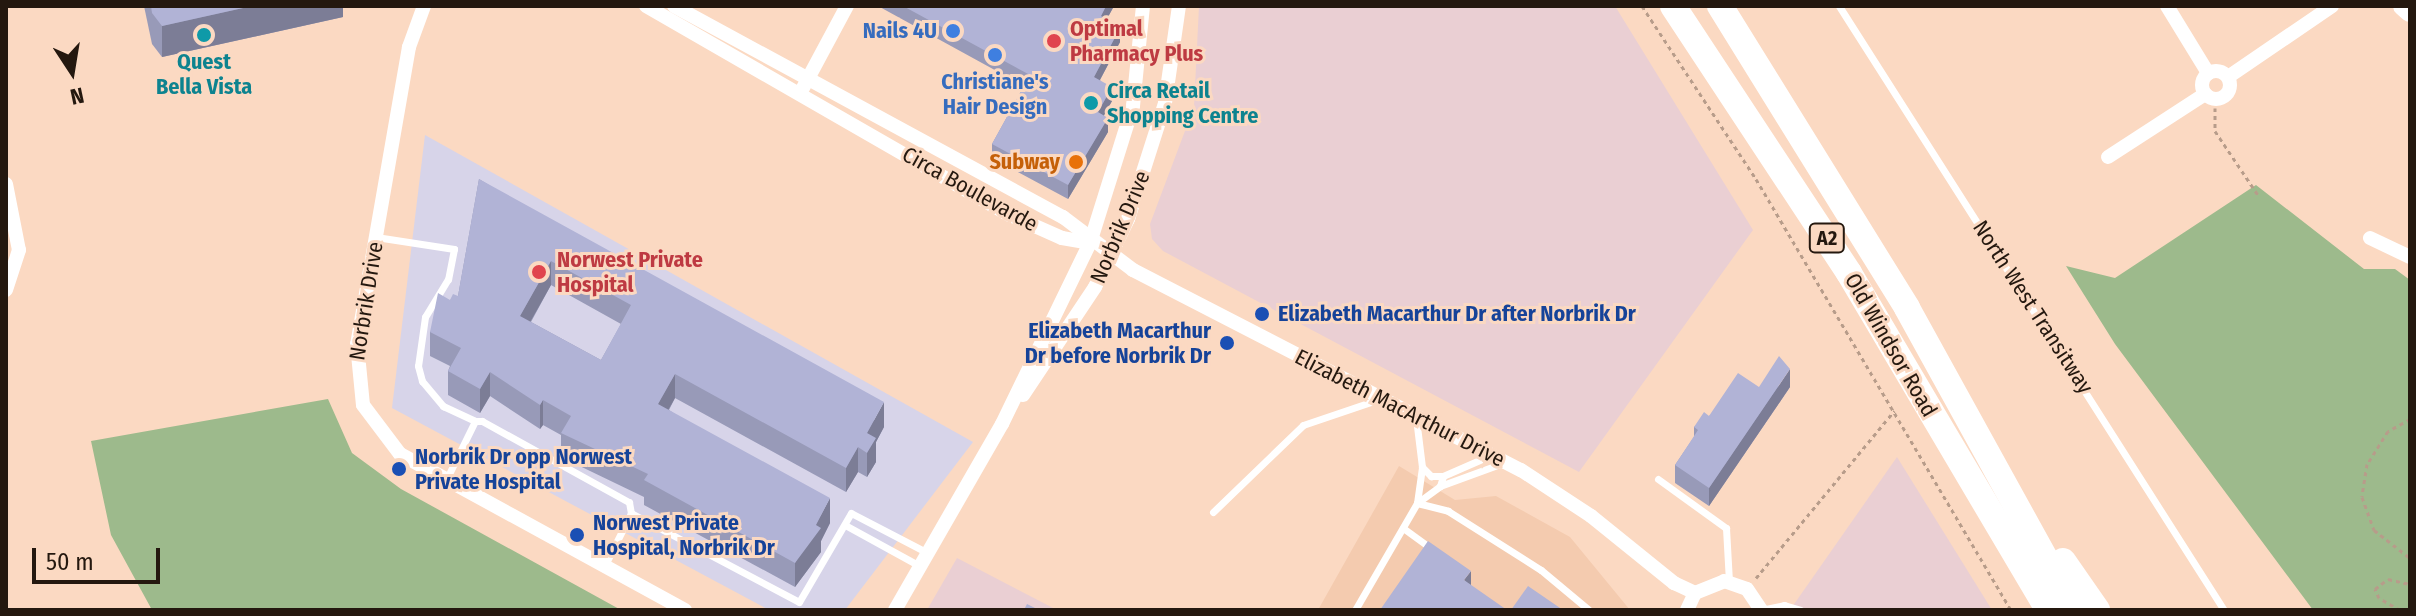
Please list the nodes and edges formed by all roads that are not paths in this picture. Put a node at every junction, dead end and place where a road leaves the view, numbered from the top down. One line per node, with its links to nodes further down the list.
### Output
1 (424, 6): 20 (street, Norbrik Drive)
2 (646, 6): 16 (street, Circa Boulevarde)
3 (674, 6): 16 (street, Circa Boulevarde)
4 (847, 6): 16 (street)
5 (1143, 6): 22 (street, Norbrik Drive)
6 (1179, 6): 23 (street, Norbrik Drive)
7 (1673, 6): 35 (highway, Old Windsor Road / A2)
8 (1720, 6): 30 (highway, Old Windsor Road / A2)
9 (1839, 6): 59 (lane, North West Transitway)
10 (2167, 6): 14 (street)
11 (2332, 6): 15 (street)
12 (2403, 6): 13 (street)
13 (2410, 12)
14 (2208, 73): 15 (street); 17 (street)
15 (2228, 77): 17 (street)
16 (804, 86): 22 (street, Circa Boulevarde); 22 (street, Circa Boulevarde)
17 (2210, 97): 18 (street)
18 (2108, 157)
19 (6, 184): 25 (street)
20 (376, 237): 28 (lane); 36 (street, Norbrik Drive)
21 (2370, 238): 24 (street)
22 (1090, 243): 23 (street, Elizabeth MacArthur Drive); 29 (street, Norbrik Drive)
23 (1111, 257): 26 (street, Elizabeth MacArthur Drive); 29 (street, Norbrik Drive)
24 (2410, 257)
25 (6, 290)
26 (1382, 399): 27 (street, Elizabeth MacArthur Drive); 39 (lane)
27 (1415, 416): 31 (street, Elizabeth MacArthur Drive); 32 (lane)
28 (475, 421): 36 (lane); 40 (lane)
29 (1002, 424): 44 (street, Norbrik Drive)
30 (1986, 449): 57 (highway, Old Windsor Road / A2); 58 (highway)
31 (1498, 458): 33 (lane); 37 (lane); 47 (street, Elizabeth MacArthur Drive)
32 (1422, 467): 33 (lane); 38 (lane)
33 (1443, 476): 37 (lane)
34 (1658, 479): 46 (lane)
35 (1969, 479): 55 (highway); 56 (highway, Old Windsor Road / A2)
36 (446, 480): 45 (street, Norbrik Drive)
37 (1440, 486): 38 (lane)
38 (1417, 503): 42 (lane); 51 (lane)
39 (1213, 512)
40 (631, 513): 41 (lane); 45 (lane)
41 (845, 525): 44 (lane); 44 (lane)
42 (1403, 528): 43 (lane); 50 (lane)
43 (1439, 554)
44 (924, 560): 49 (street, Norbrik Drive)
45 (605, 565): 48 (street, Norbrik Drive)
46 (1729, 582): 47 (street); 53 (street)
47 (1695, 593): 52 (street)
48 (685, 610)
49 (895, 610)
50 (1355, 610)
51 (1589, 610)
52 (1687, 610)
53 (1761, 610): 54 (lane)
54 (1800, 610)
55 (2033, 610)
56 (2048, 610)
57 (2074, 610)
58 (2097, 610)
59 (2224, 610)

